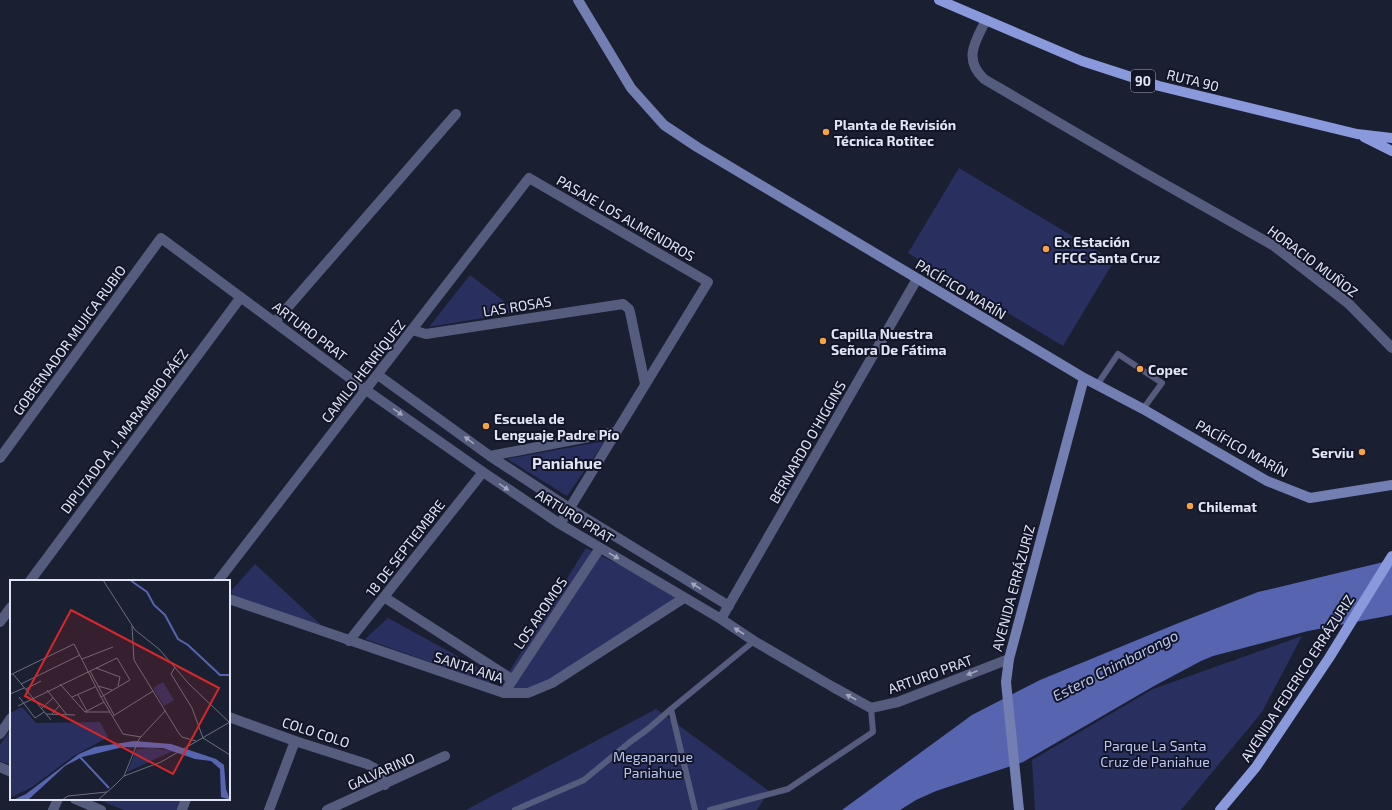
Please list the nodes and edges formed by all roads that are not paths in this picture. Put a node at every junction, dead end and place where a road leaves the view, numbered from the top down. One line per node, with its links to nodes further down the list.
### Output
1 (578, 0): 10 (street, PACÍFICO MARÍN)
2 (939, 0): 3 (main road, RUTA 90 / 90)
3 (986, 20): 5 (main road, RUTA 90 / 90); 14 (street, HORACIO MUÑOZ)
4 (456, 114): 12 (street)
5 (1357, 134): 6 (main road, RUTA 90 / 90); 7 (main road, RUTA 90 / 90)
6 (1392, 138)
7 (1392, 151)
8 (529, 178): 13 (street, CAMILO HENRÍQUEZ); 17 (street, PASAJE LOS ALMENDROS)
9 (161, 238): 11 (street, ARTURO PRAT); 23 (street, GOBERNADOR MUJICA RUBIO)
10 (917, 279): 16 (street, PACÍFICO MARÍN); 35 (street, BERNARDO O'HIGGINS)
11 (241, 297): 12 (street, ARTURO PRAT); 30 (street, DIPUTADO A. J. MARAMBIO PÁEZ)
12 (275, 322): 19 (street, ARTURO PRAT)
13 (412, 330): 15 (street, CAMILO HENRÍQUEZ); 17 (street, LAS ROSAS)
14 (1392, 348)
15 (378, 375): 19 (street, CAMILO HENRÍQUEZ); 22 (street, ARTURO PRAT, one-way to 15)
16 (1084, 378): 18 (street, PACÍFICO MARÍN); 41 (street, AVENIDA ERRÁZURIZ)
17 (645, 384): 21 (street)
18 (1097, 385): 20 (street, PACÍFICO MARÍN); 20 (lane)
19 (366, 390): 24 (street, ARTURO PRAT, one-way to 24); 31 (street, CAMILO HENRÍQUEZ)
20 (1143, 409): 25 (street, PACÍFICO MARÍN)
21 (615, 432): 22 (street); 26 (street)
22 (490, 456): 26 (street, ARTURO PRAT)
23 (0, 458)
24 (483, 472): 27 (street, ARTURO PRAT, one-way to 27); 32 (street, 18 DE SEPTIEMBRE)
25 (1392, 485)
26 (569, 508): 27 (street); 35 (street, ARTURO PRAT, one-way to 26)
27 (560, 524): 28 (street, ARTURO PRAT)
28 (600, 548): 33 (street, ARTURO PRAT, one-way to 33); 42 (street, LOS AROMOS)
29 (1392, 556): 66 (main road, AVENIDA FEDERICO ERRÁZURIZ)
30 (31, 580)
31 (219, 580)
32 (384, 596): 39 (street, 18 DE SEPTIEMBRE); 42 (street)
33 (684, 598): 37 (street, ARTURO PRAT); 43 (street, SANTA ANA)
34 (230, 599): 39 (street, SANTA ANA)
35 (729, 606): 37 (street, BERNARDO O'HIGGINS)
36 (10, 608): 38 (street)
37 (721, 619): 40 (street, ARTURO PRAT, one-way to 37)
38 (0, 622)
39 (349, 641): 43 (street, SANTA ANA)
40 (754, 641): 44 (street, ARTURO PRAT, one-way to 40); 45 (lane)
41 (1009, 659): 44 (street, ARTURO PRAT, one-way to 44); 65 (street, AVENIDA ERRÁZURIZ)
42 (513, 680): 43 (street, LOS AROMOS)
43 (504, 694)
44 (871, 708): 64 (lane)
45 (671, 709): 62 (lane); 63 (lane)
46 (230, 717): 49 (street, COLO COLO)
47 (10, 719): 48 (street)
48 (0, 734)
49 (295, 741): 53 (street, COLO COLO); 60 (street)
50 (445, 756): 53 (street, GALVARINO)
51 (0, 767): 52 (street)
52 (10, 772)
53 (385, 785): 61 (street, GALVARINO)
54 (58, 800): 57 (street)
55 (77, 800): 58 (street)
56 (186, 800): 59 (street)
57 (53, 810)
58 (101, 810)
59 (182, 810)
60 (269, 810)
61 (327, 810)
62 (515, 810)
63 (695, 810)
64 (710, 810)
65 (1019, 810)
66 (1220, 810)

